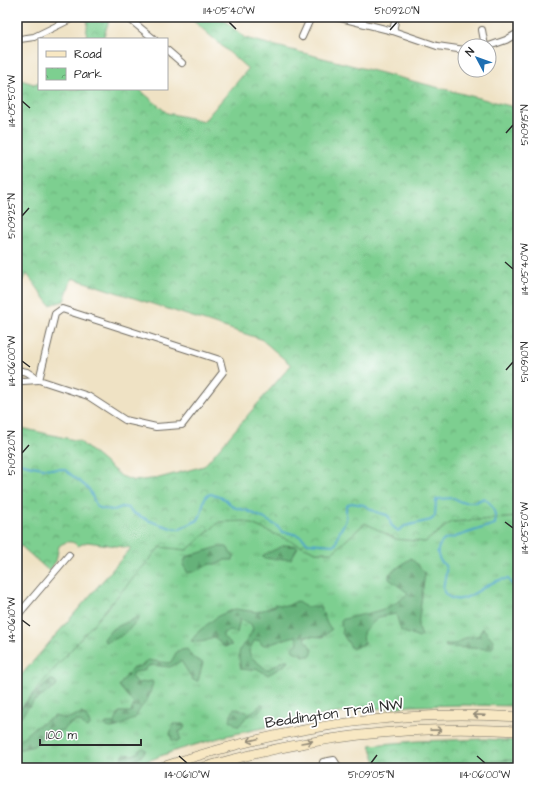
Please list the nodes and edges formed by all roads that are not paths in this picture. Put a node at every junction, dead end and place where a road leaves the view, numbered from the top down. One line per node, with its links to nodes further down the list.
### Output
1 (75, 17): 9 (street)
2 (127, 17): 11 (street)
3 (311, 17): 10 (street)
4 (336, 17): 7 (street)
5 (396, 17): 7 (street)
6 (482, 30): 12 (street)
7 (393, 31): 14 (street)
8 (518, 33): 13 (street)
9 (17, 37)
10 (302, 37)
11 (153, 38)
12 (484, 38)
13 (497, 43)
14 (457, 49)
15 (168, 51): 16 (street)
16 (182, 63)
17 (17, 370): 19 (street)
18 (17, 380): 19 (street)
19 (39, 380): 19 (street)
20 (69, 555): 21 (street)
21 (17, 616)
22 (518, 717): 24 (main road, Beddington Trail NW, one-way to 24)
23 (518, 731): 25 (main road, Beddington Trail NW, one-way to 23)
24 (159, 768)
25 (201, 768)
26 (322, 768): 27 (street)
27 (339, 768)

